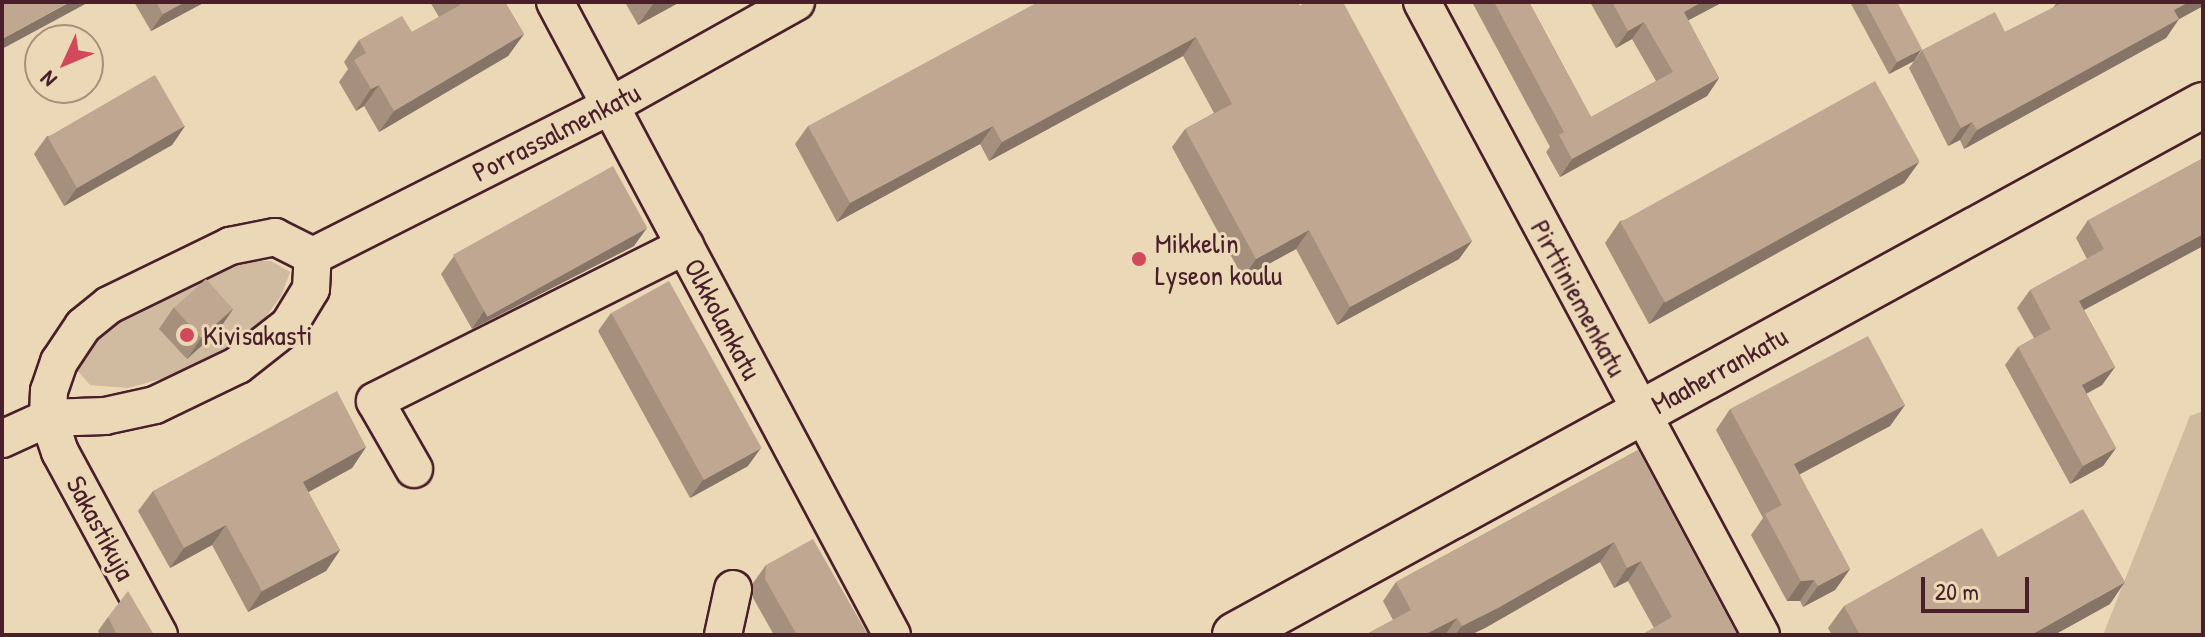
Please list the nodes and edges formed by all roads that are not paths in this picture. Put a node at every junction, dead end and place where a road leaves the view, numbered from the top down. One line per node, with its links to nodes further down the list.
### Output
1 (555, 2): 5 (street, Olkkolankatu)
2 (796, 2): 5 (street, Porrassalmenkatu)
3 (1422, 2): 8 (street, Pirttiniemenkatu)
4 (2203, 105): 8 (main road, Maaherrankatu)
5 (610, 106): 6 (street, Olkkolankatu); 7 (street, Porrassalmenkatu)
6 (685, 246): 11 (street); 15 (street, Olkkolankatu)
7 (313, 256): 9 (street); 9 (street)
8 (1641, 413): 16 (main road, Maaherrankatu); 17 (street, Pirttiniemenkatu)
9 (48, 418): 10 (street); 13 (street, Sakastikuja)
10 (2, 439)
11 (414, 469)
12 (733, 589): 14 (street)
13 (159, 635)
14 (723, 635)
15 (892, 635)
16 (1235, 635)
17 (1761, 635)

